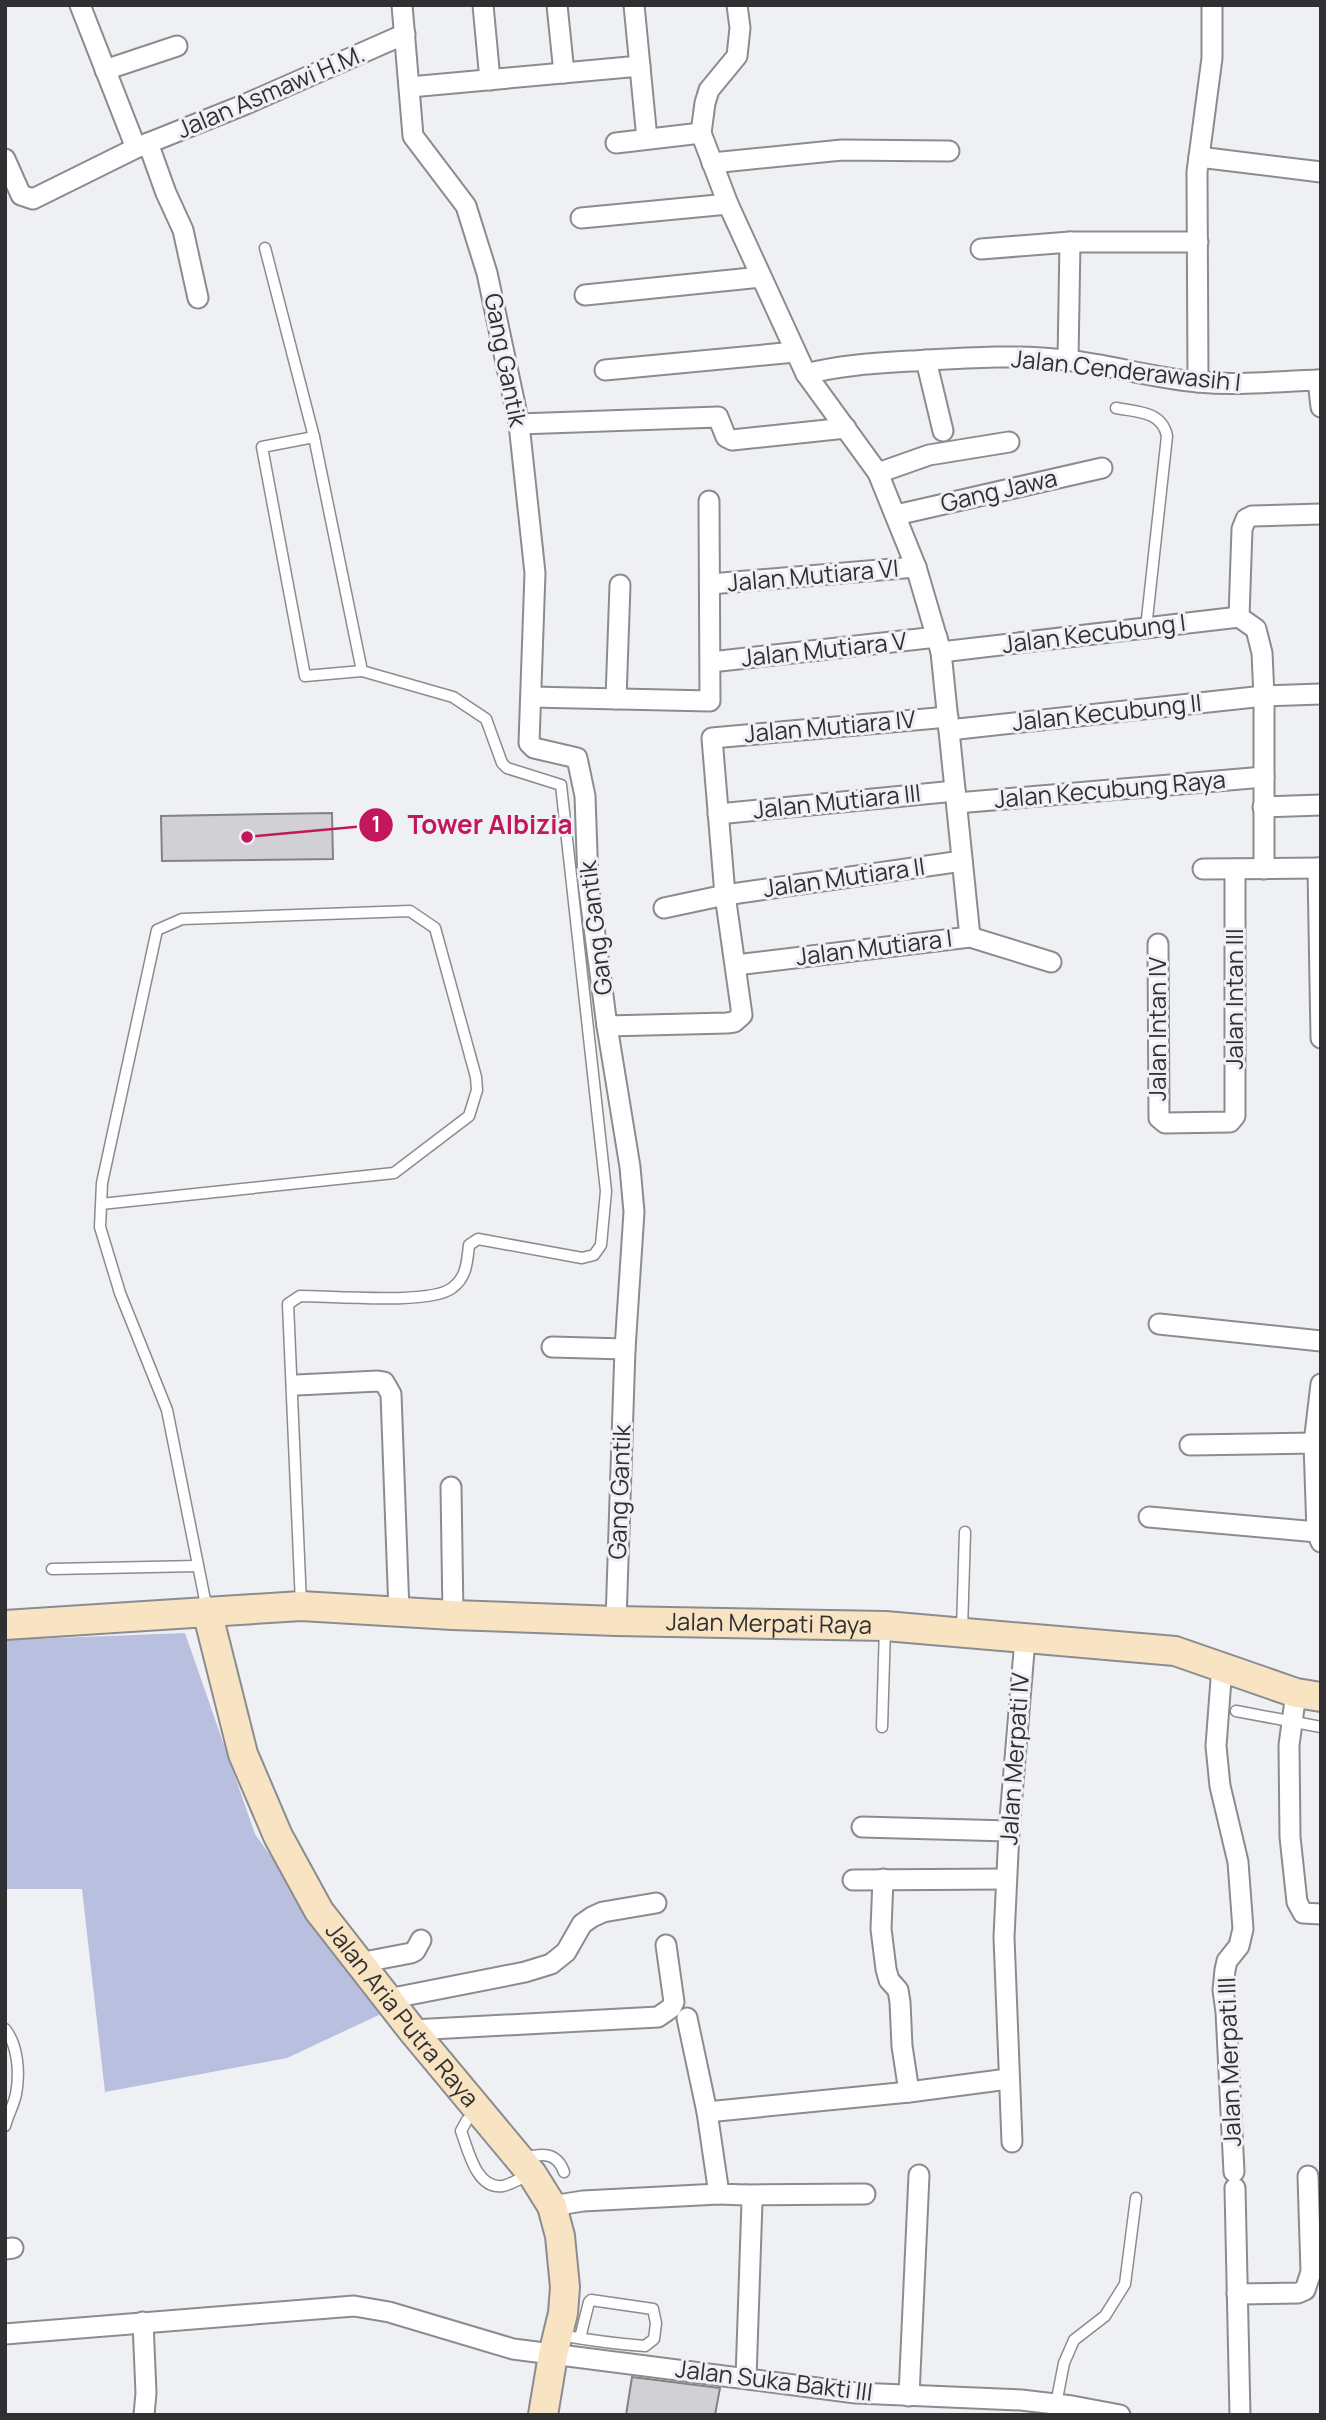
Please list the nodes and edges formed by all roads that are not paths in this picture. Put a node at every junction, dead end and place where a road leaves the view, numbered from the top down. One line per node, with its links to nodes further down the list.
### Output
1 (80, 5): 11 (street)
2 (402, 5): 8 (street, Gang Gantik)
3 (483, 5): 13 (street)
4 (557, 5): 12 (street)
5 (634, 5): 10 (street)
6 (737, 5): 15 (street)
7 (1212, 5): 20 (street)
8 (405, 34): 14 (street, Gang Gantik); 18 (street, Jalan Asmawi H.M.)
9 (177, 46): 11 (street)
10 (640, 66): 12 (street); 16 (street)
11 (105, 70): 18 (street)
12 (565, 73): 13 (street)
13 (490, 79): 14 (street)
14 (410, 87): 42 (street, Gang Gantik)
15 (701, 133): 16 (street); 22 (street)
16 (647, 139): 17 (street)
17 (616, 143)
18 (142, 146): 21 (street, Jalan Asmawi H.M.); 32 (street)
19 (949, 151): 22 (street)
20 (1199, 157): 23 (street); 27 (street)
21 (5, 159)
22 (712, 163): 24 (street)
23 (1321, 172)
24 (728, 204): 25 (street); 30 (street)
25 (581, 218)
26 (1070, 242): 27 (street); 29 (street); 35 (street)
27 (1198, 242): 39 (street)
28 (265, 248): 45 (lane)
29 (981, 249)
30 (761, 277): 31 (street); 33 (street)
31 (585, 295)
32 (198, 299)
33 (795, 352): 36 (street); 37 (street)
34 (926, 360): 35 (street, Jalan Cenderawasih I); 37 (street, Jalan Cenderawasih I); 44 (street)
35 (1069, 360): 39 (street, Jalan Cenderawasih I)
36 (605, 370)
37 (806, 374): 43 (street)
38 (1320, 380): 39 (street, Jalan Cenderawasih I); 40 (street)
39 (1198, 382)
40 (1321, 407)
41 (1116, 408): 56 (lane)
42 (519, 424): 43 (street); 62 (street, Gang Gantik)
43 (846, 428): 48 (street)
44 (943, 431)
45 (314, 437): 59 (lane); 59 (lane)
46 (1009, 442): 48 (street)
47 (1101, 468): 51 (street, Gang Jawa)
48 (878, 472): 51 (street)
49 (709, 501): 53 (street)
50 (1321, 514): 55 (street)
51 (895, 515): 52 (street)
52 (916, 568): 53 (street, Jalan Mutiara VI); 57 (street)
53 (710, 584): 58 (street)
54 (620, 585): 63 (street)
55 (1243, 618): 56 (street, Jalan Kecubung I); 61 (street)
56 (1146, 628): 57 (street, Jalan Kecubung I)
57 (939, 645): 58 (street, Jalan Mutiara V); 64 (street)
58 (711, 662): 63 (street)
59 (362, 671): 99 (lane)
60 (1321, 694): 61 (street, Jalan Kecubung II)
61 (1265, 696): 64 (street, Jalan Kecubung II); 65 (street)
62 (531, 697): 63 (street); 81 (street, Gang Gantik)
63 (616, 699)
64 (948, 723): 66 (street); 69 (street, Jalan Mutiara IV)
65 (1264, 776): 66 (street, Jalan Kecubung Raya); 68 (street)
66 (956, 797): 69 (street, Jalan Mutiara III); 70 (street)
67 (1321, 804): 68 (street)
68 (1263, 807): 74 (street)
69 (718, 814): 75 (street)
70 (962, 861): 75 (street, Jalan Mutiara II); 77 (street)
71 (1320, 868): 74 (street); 82 (street)
72 (1203, 869): 73 (street)
73 (1235, 869): 74 (street); 83 (street, Jalan Intan III)
74 (1264, 869)
75 (725, 895): 76 (street, Jalan Mutiara II); 80 (street)
76 (664, 908)
77 (970, 937): 79 (street, Jalan Mutiara I); 80 (street, Jalan Mutiara I)
78 (1158, 944): 83 (street, Jalan Intan IV)
79 (1051, 962)
80 (736, 965): 81 (street)
81 (607, 1026): 88 (street, Gang Gantik)
82 (1321, 1038)
83 (1158, 1114)
84 (101, 1204): 84 (lane); 97 (lane)
85 (1159, 1324): 86 (street)
86 (1321, 1341)
87 (552, 1347): 88 (street)
88 (625, 1349): 103 (street, Gang Gantik)
89 (1321, 1384): 91 (street)
90 (297, 1385): 101 (street)
91 (1314, 1443): 92 (street); 96 (street)
92 (1190, 1445)
93 (451, 1487): 102 (street)
94 (1149, 1517): 96 (street)
95 (965, 1532): 106 (lane)
96 (1319, 1537)
97 (198, 1566): 98 (lane); 100 (lane)
98 (52, 1569)
99 (301, 1606): 100 (main road, Jalan Merpati Raya); 101 (main road, Jalan Merpati Raya)
100 (207, 1611): 104 (main road, Jalan Merpati Raya); 123 (main road, Jalan Aria Putra Raya)
101 (399, 1612): 102 (main road, Jalan Merpati Raya)
102 (453, 1615): 103 (main road, Jalan Merpati Raya)
103 (616, 1621): 105 (main road, Jalan Merpati Raya)
104 (5, 1625)
105 (885, 1626): 106 (main road, Jalan Merpati Raya); 112 (lane)
106 (962, 1633): 107 (main road, Jalan Merpati Raya)
107 (1025, 1639): 108 (main road, Jalan Merpati Raya); 115 (street, Jalan Merpati IV)
108 (1222, 1666): 109 (main road, Jalan Merpati Raya); 143 (street, Jalan Merpati III)
109 (1308, 1695): 111 (street)
110 (1236, 1711): 111 (lane)
111 (1292, 1723): 113 (lane); 120 (street)
112 (882, 1727)
113 (1321, 1727)
114 (862, 1826): 115 (street)
115 (1009, 1831): 118 (street, Jalan Merpati IV)
116 (883, 1879): 117 (street); 118 (street); 129 (street)
117 (853, 1880)
118 (1006, 1880): 128 (street, Jalan Merpati IV)
119 (656, 1903): 124 (street)
120 (1321, 1914)
121 (421, 1940): 123 (street)
122 (666, 1945): 127 (street)
123 (359, 1963): 124 (main road, Jalan Aria Putra Raya)
124 (388, 1999): 127 (main road, Jalan Aria Putra Raya)
125 (687, 2018): 131 (street)
126 (5, 2029): 132 (lane)
127 (412, 2031): 130 (main road, Jalan Aria Putra Raya)
128 (1009, 2078): 129 (street); 133 (street, Jalan Merpati IV)
129 (909, 2092): 131 (street)
130 (480, 2111): 134 (main road, Jalan Aria Putra Raya); 134 (lane)
131 (707, 2112): 138 (street)
132 (5, 2126)
133 (1012, 2142)
134 (526, 2167): 135 (lane); 142 (main road, Jalan Aria Putra Raya)
135 (564, 2172)
136 (919, 2175): 148 (street)
137 (1308, 2176): 143 (street)
138 (719, 2194): 140 (street); 142 (street)
139 (865, 2194): 140 (street)
140 (746, 2195): 147 (street)
141 (1136, 2199): 150 (lane)
142 (552, 2206): 146 (main road, Jalan Aria Putra Raya)
143 (1237, 2294): 154 (street, Jalan Merpati III)
144 (143, 2322): 145 (street, Jalan Suka Bakti III); 146 (street, Jalan Suka Bakti III); 151 (street)
145 (5, 2334)
146 (563, 2342): 146 (lane); 147 (street, Jalan Suka Bakti III); 152 (main road, Jalan Aria Putra Raya)
147 (746, 2378): 148 (street, Jalan Suka Bakti III)
148 (909, 2396): 149 (street, Jalan Suka Bakti III)
149 (949, 2406): 150 (street, Jalan Suka Bakti III)
150 (1067, 2408): 153 (street, Jalan Suka Bakti III)
151 (144, 2415)
152 (543, 2415)
153 (1120, 2415)
154 (1240, 2415)

